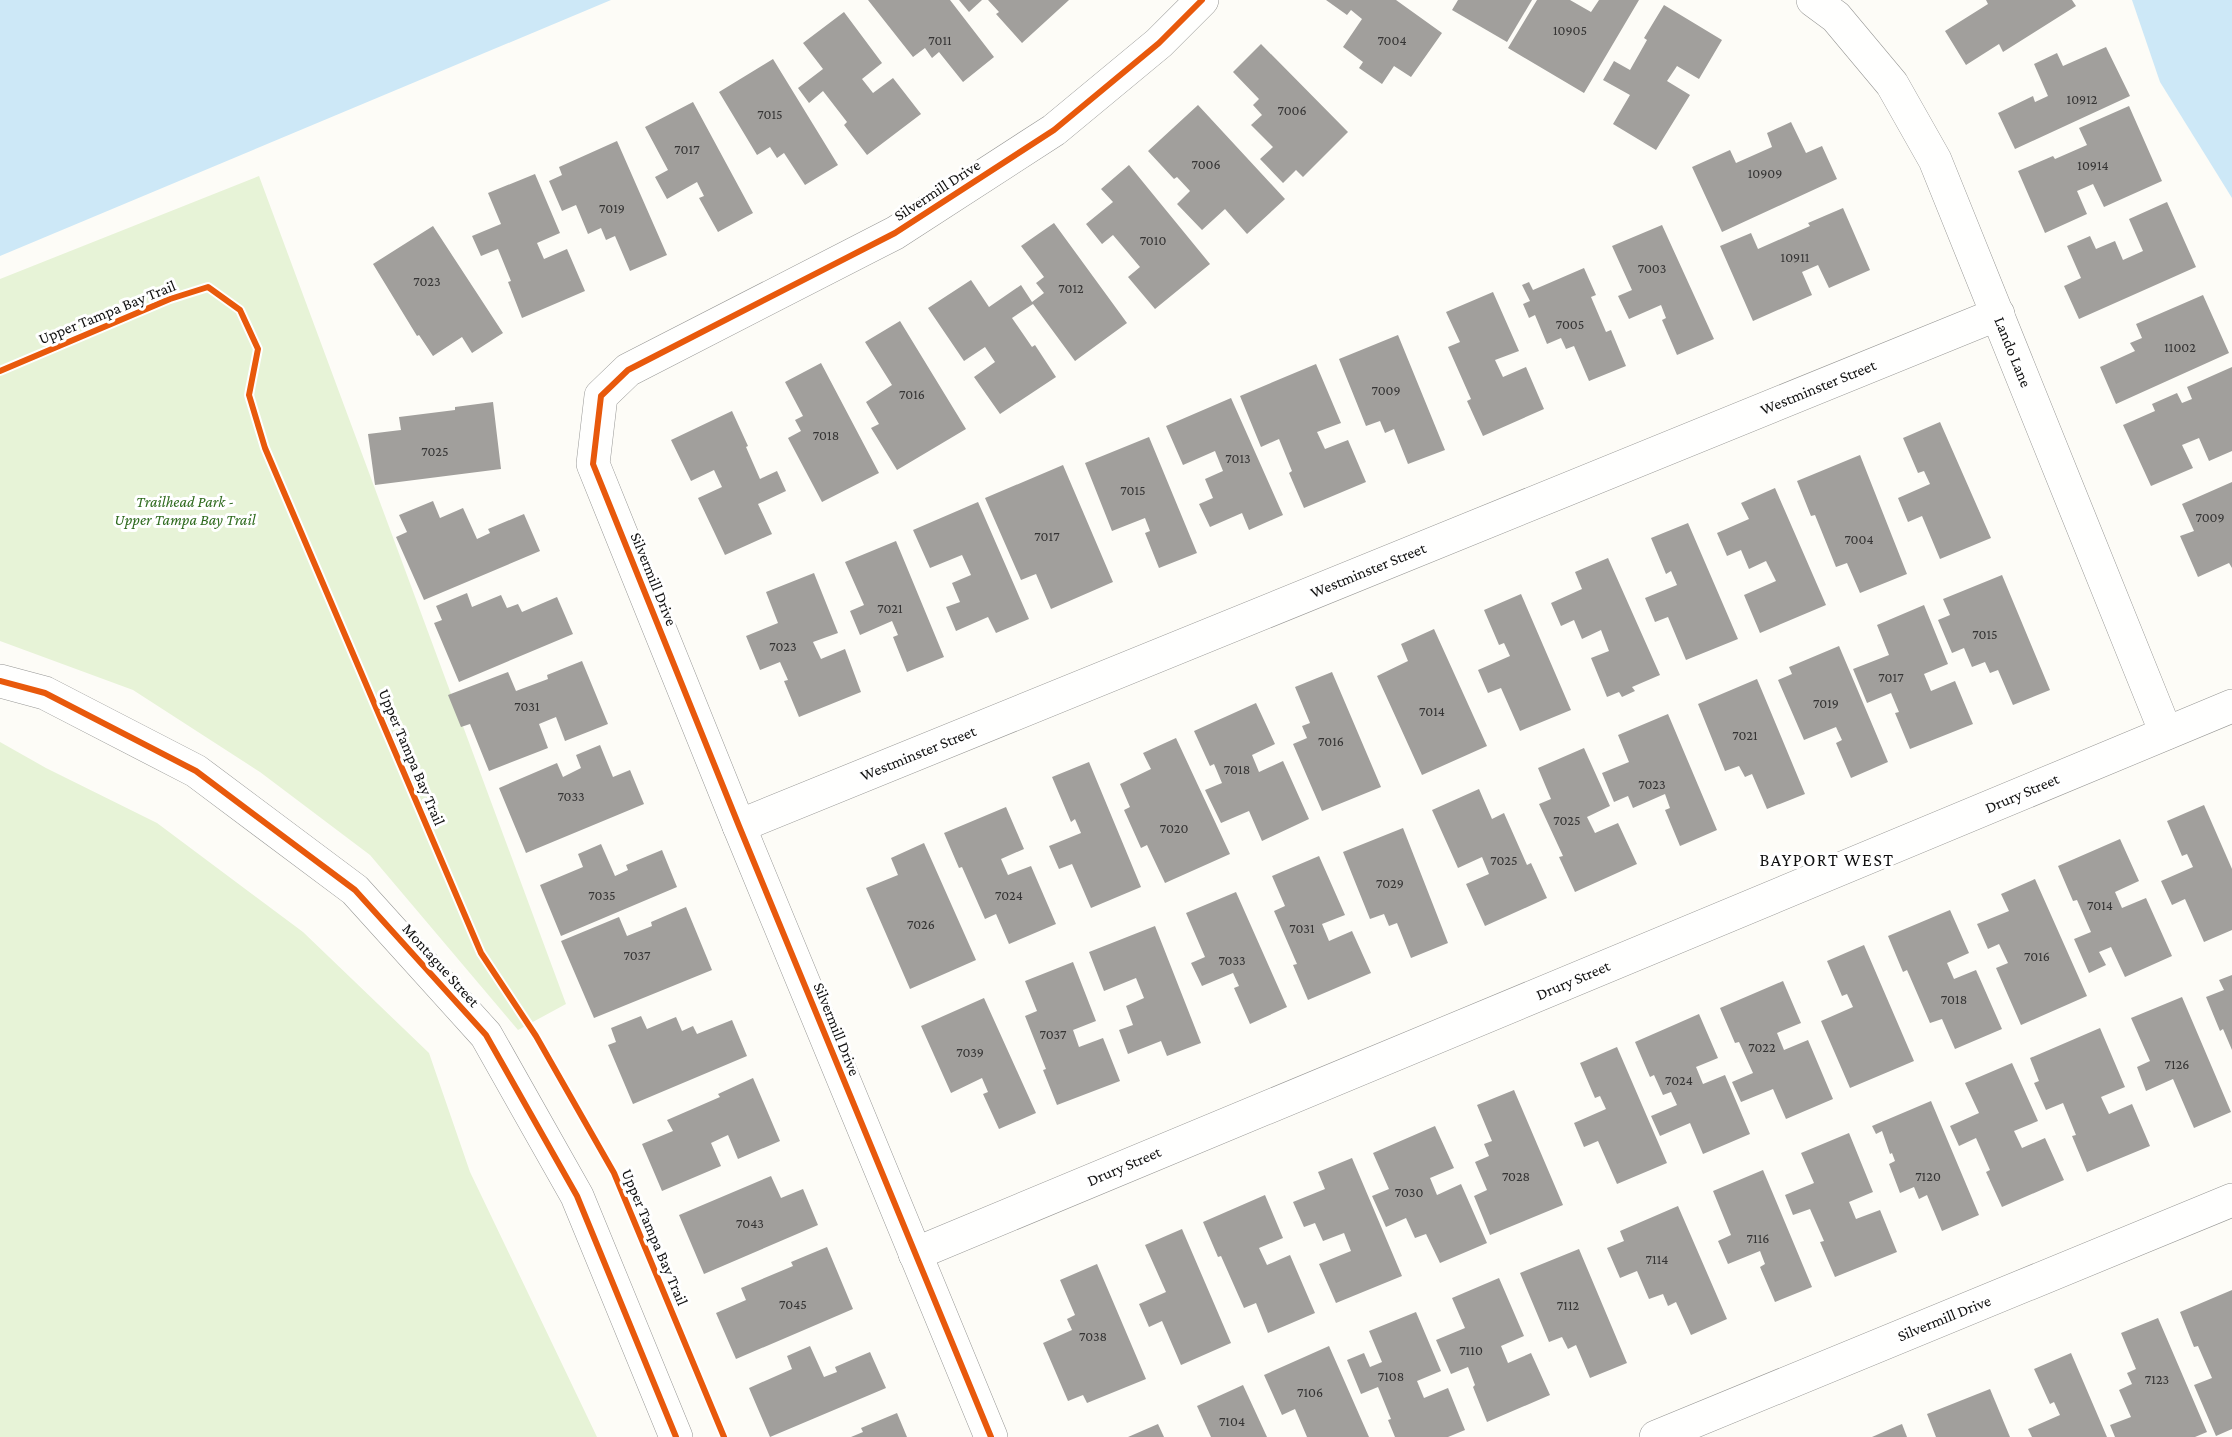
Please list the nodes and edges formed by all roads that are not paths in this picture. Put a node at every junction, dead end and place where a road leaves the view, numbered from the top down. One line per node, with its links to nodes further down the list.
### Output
1 (1202, 0): 7 (street, Silvermill Drive)
2 (1813, 0): 3 (street, Lando Lane)
3 (1998, 314): 6 (street, Lando Lane); 7 (street, Westminster Street)
4 (0, 681): 10 (street, Montague Street)
5 (2232, 706): 6 (street, Drury Street)
6 (2166, 733): 9 (street, Drury Street)
7 (739, 826): 9 (street, Silvermill Drive)
8 (2232, 1200): 12 (street, Silvermill Drive)
9 (915, 1254): 11 (street, Silvermill Drive)
10 (676, 1437)
11 (991, 1437)
12 (1656, 1437)

